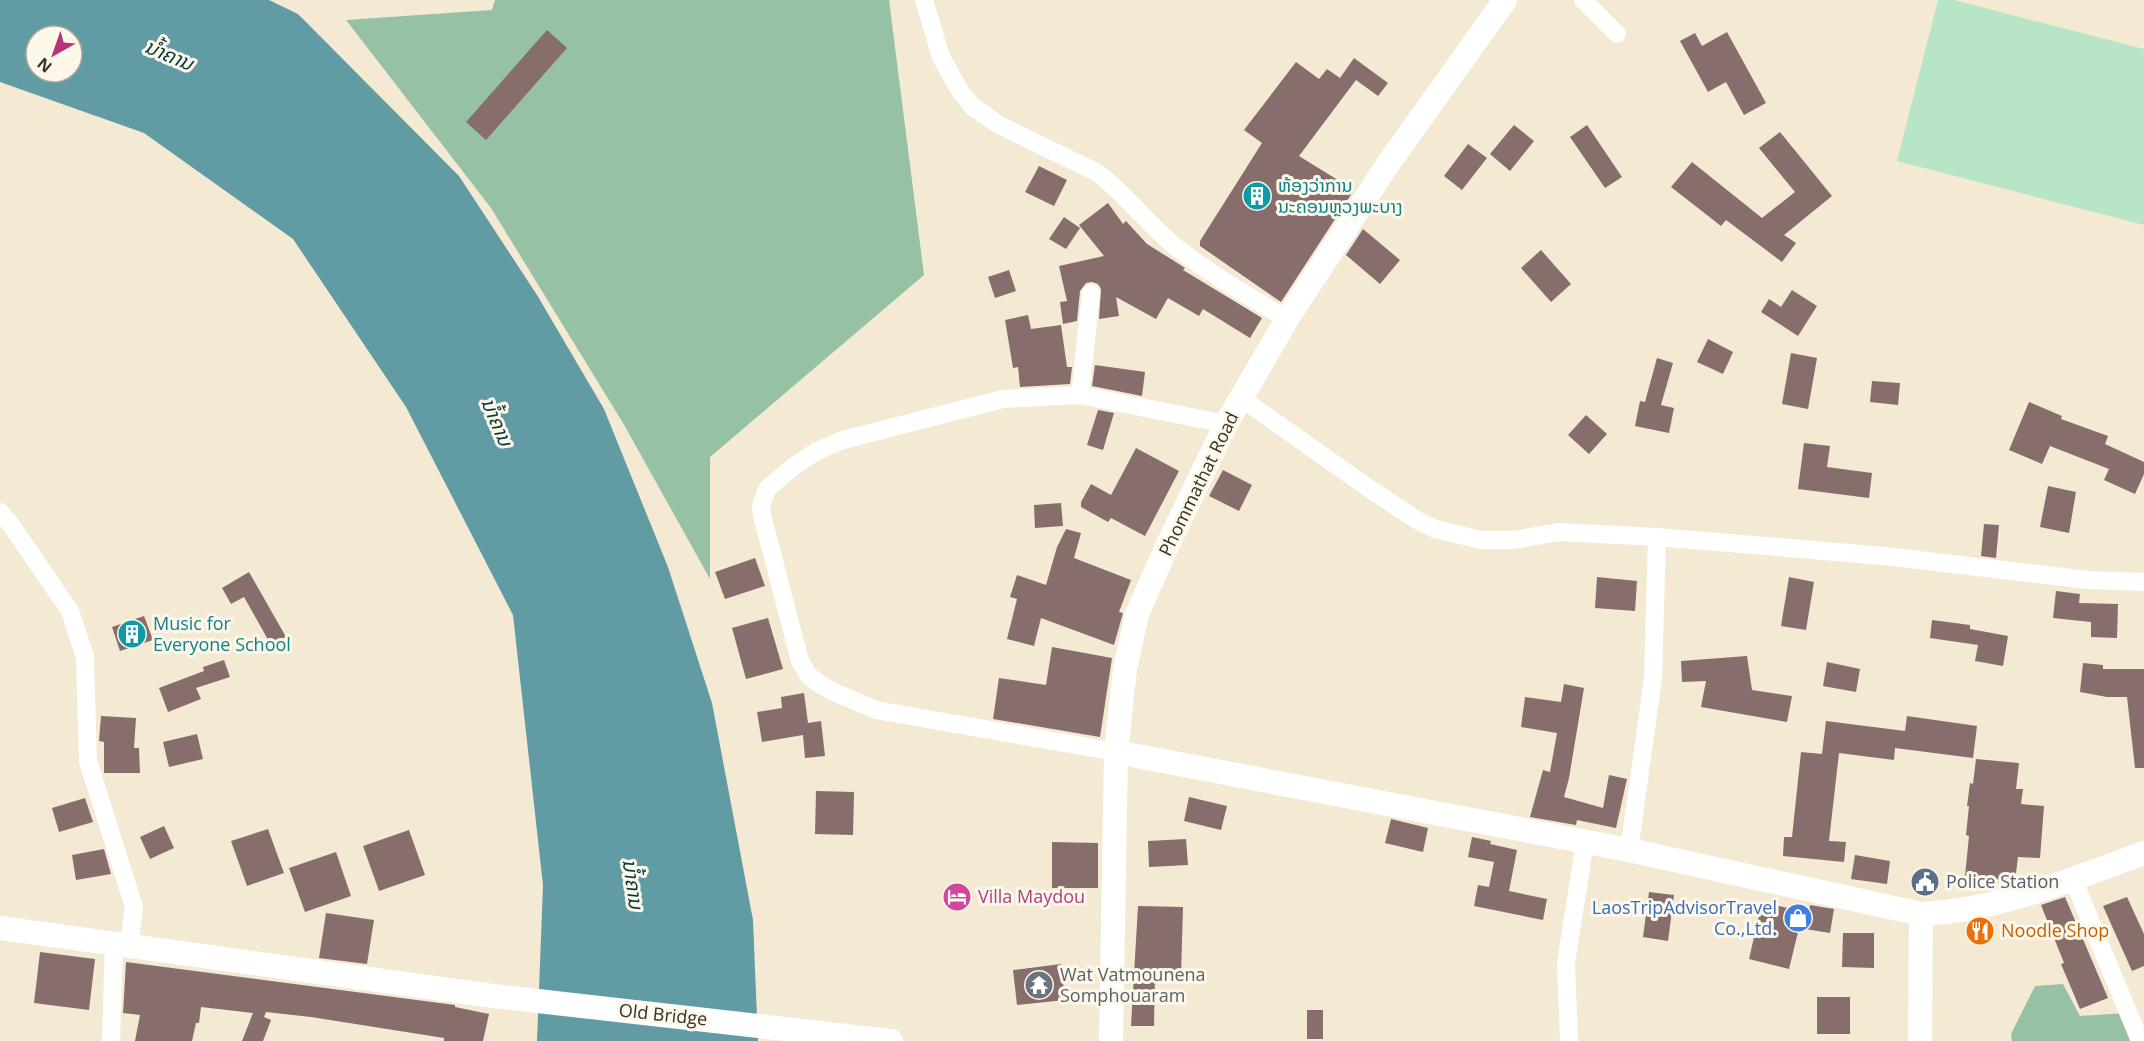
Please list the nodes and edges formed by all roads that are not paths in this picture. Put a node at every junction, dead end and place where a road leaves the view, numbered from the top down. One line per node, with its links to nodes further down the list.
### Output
1 (924, 0): 6 (street)
2 (1505, 0): 6 (street, Phommathat Road)
3 (1583, 0): 4 (street)
4 (1617, 34)
5 (1091, 293): 7 (street)
6 (1287, 320): 8 (street, Phommathat Road)
7 (1080, 395): 9 (street); 13 (street)
8 (1241, 398): 9 (street, Phommathat Road); 11 (street)
9 (1226, 424): 13 (street, Phommathat Road)
10 (0, 512): 20 (street)
11 (1657, 537): 12 (street); 15 (street)
12 (2144, 582)
13 (1116, 752): 14 (street); 23 (street, Phommathat Road)
14 (1585, 842): 15 (street); 24 (street)
15 (1629, 850): 18 (street)
16 (2144, 853): 17 (street)
17 (2073, 879): 18 (street); 26 (street)
18 (1921, 914): 25 (street)
19 (0, 928): 20 (street, Old Bridge)
20 (122, 944): 21 (street); 22 (street, Old Bridge)
21 (111, 1041)
22 (891, 1041)
23 (1111, 1041)
24 (1569, 1041)
25 (1920, 1041)
26 (2140, 1041)

